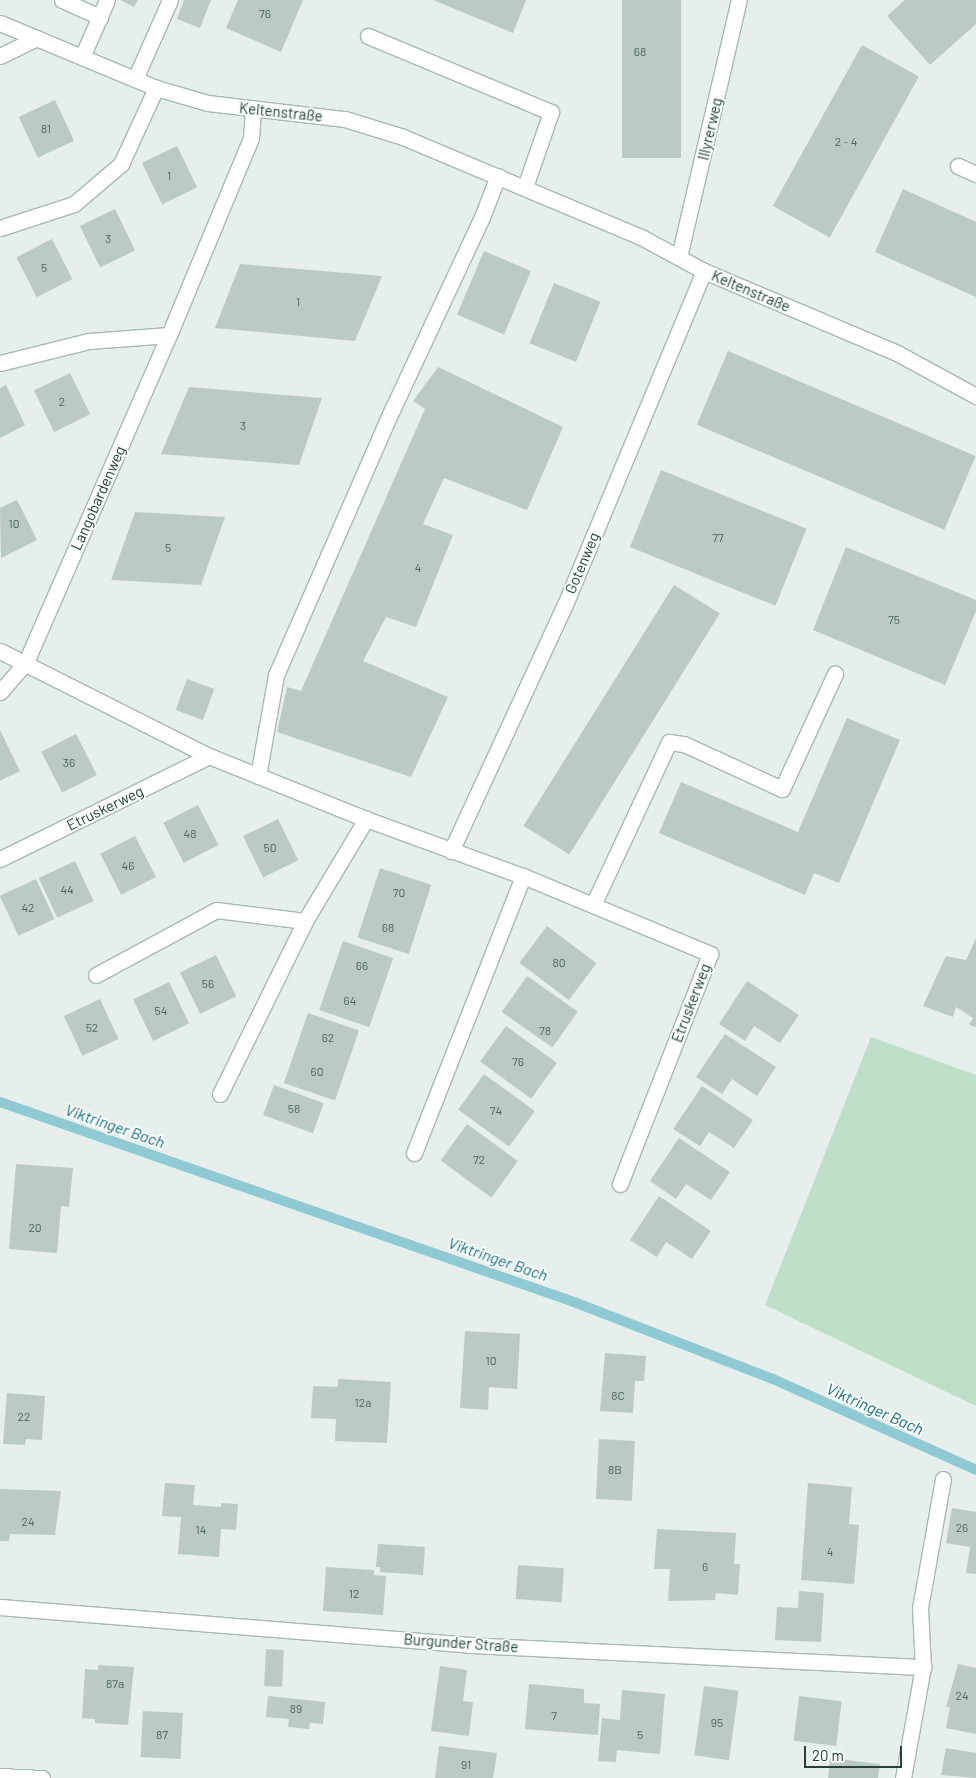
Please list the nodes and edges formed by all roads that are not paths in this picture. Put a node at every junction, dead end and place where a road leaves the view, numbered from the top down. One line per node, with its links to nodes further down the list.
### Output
1 (62, 0): 5 (street)
2 (107, 0): 5 (street)
3 (170, 0): 11 (street)
4 (739, 0): 19 (street, Illyrerweg)
5 (100, 17): 10 (street)
6 (0, 23): 8 (street, Keltenstraße)
7 (368, 36): 17 (street)
8 (37, 38): 9 (street); 10 (street, Keltenstraße)
9 (0, 56)
10 (82, 57): 11 (street, Keltenstraße)
11 (135, 79): 12 (street, Keltenstraße)
12 (156, 88): 13 (street, Keltenstraße); 18 (street)
13 (253, 110): 16 (street, Keltenstraße); 21 (street, Langobardenweg)
14 (958, 166): 15 (street)
15 (976, 174)
16 (498, 176): 17 (street, Keltenstraße); 29 (street)
17 (525, 187): 19 (street, Keltenstraße)
18 (0, 228)
19 (679, 257): 20 (street, Keltenstraße)
20 (704, 271): 23 (street, Keltenstraße); 31 (street, Gotenweg)
21 (169, 335): 22 (street); 25 (street, Langobardenweg)
22 (0, 363)
23 (976, 396)
24 (0, 651): 25 (street, Etruskerweg)
25 (26, 662): 27 (street); 28 (street, Etruskerweg)
26 (835, 674): 34 (street)
27 (0, 692)
28 (209, 756): 29 (street, Etruskerweg); 32 (street, Etruskerweg)
29 (258, 776): 30 (street, Etruskerweg)
30 (366, 820): 31 (street, Etruskerweg); 35 (street)
31 (451, 851): 33 (street, Etruskerweg)
32 (0, 859)
33 (523, 876): 34 (street, Etruskerweg); 38 (street)
34 (593, 905): 39 (street, Etruskerweg)
35 (305, 921): 36 (street); 37 (street)
36 (96, 975)
37 (220, 1094)
38 (414, 1153)
39 (620, 1184)
40 (943, 1479): 42 (street)
41 (0, 1607): 42 (street, Burgunder Straße)
42 (923, 1667): 45 (street)
43 (0, 1776): 44 (street)
44 (42, 1778)
45 (903, 1778)

